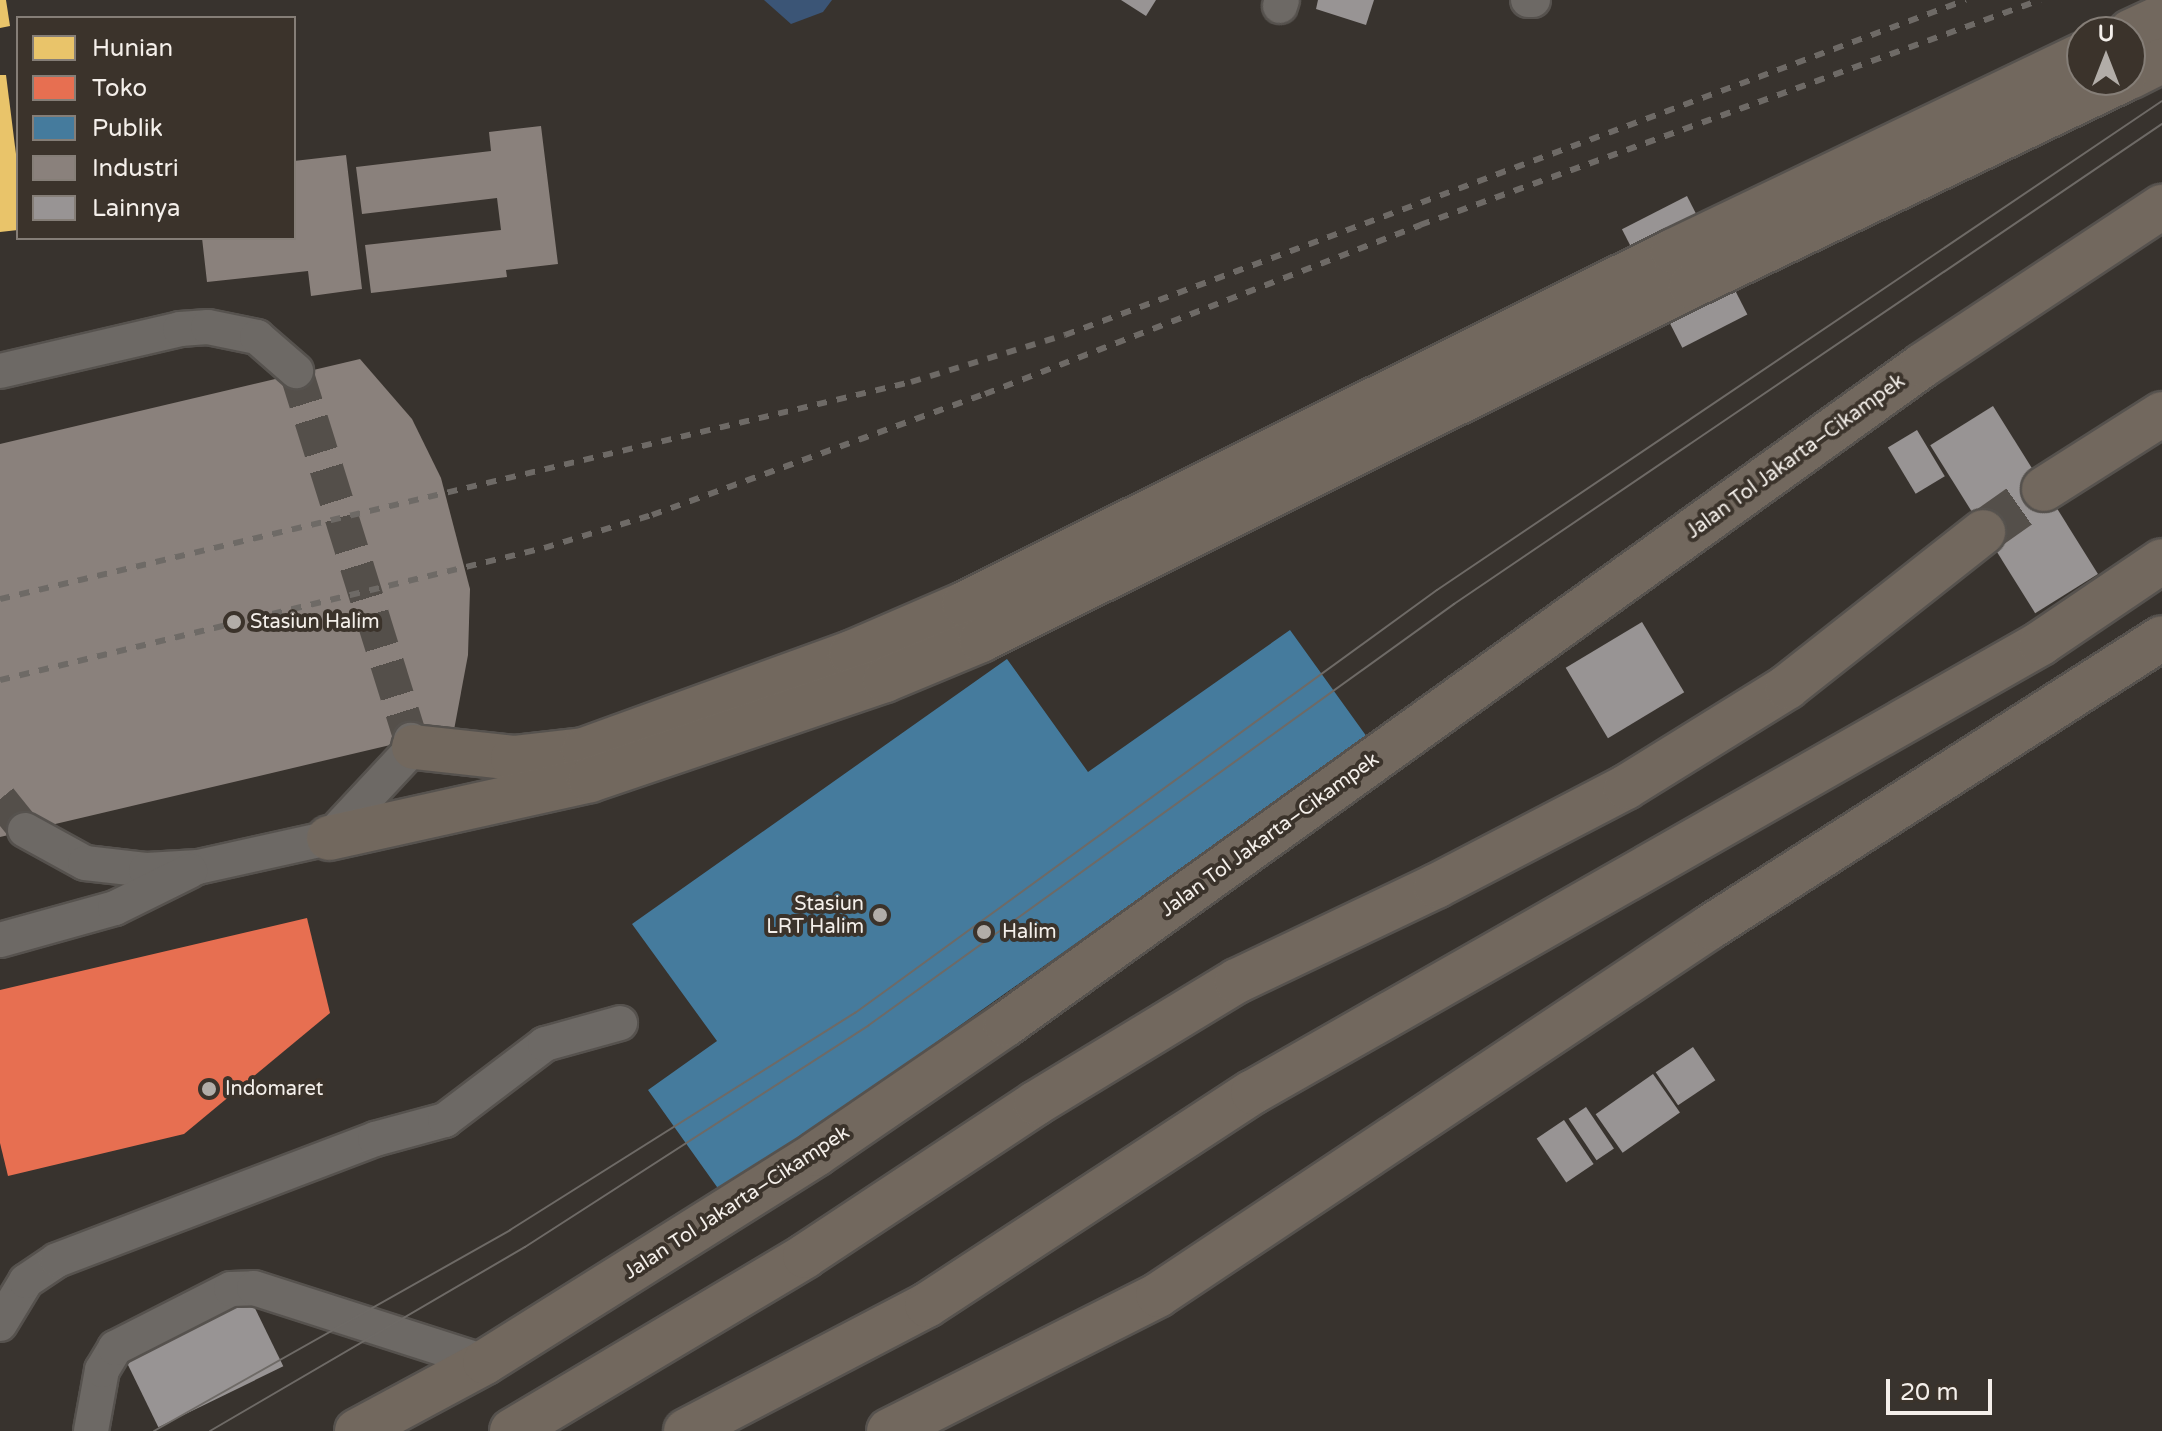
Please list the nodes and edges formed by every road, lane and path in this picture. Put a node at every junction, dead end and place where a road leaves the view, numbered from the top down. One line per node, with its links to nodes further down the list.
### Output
1 (2066, 63): 11 (highway)
2 (2089, 96): 13 (highway)
3 (2162, 207): 18 (highway, Jalan Tol Jakarta–Cikampek)
4 (0, 371): 5 (lane)
5 (296, 371)
6 (2162, 414): 7 (highway)
7 (2044, 489)
8 (1983, 532): 21 (highway)
9 (2162, 561): 22 (highway)
10 (2162, 638): 23 (highway)
11 (412, 744): 13 (lane)
12 (25, 830): 14 (lane)
13 (329, 838): 14 (lane)
14 (198, 867): 15 (lane)
15 (0, 940)
16 (620, 1023): 17 (lane)
17 (0, 1324)
18 (485, 1362): 19 (lane); 20 (highway, Jalan Tol Jakarta–Cikampek)
19 (91, 1431)
20 (357, 1431)
21 (512, 1431)
22 (686, 1431)
23 (889, 1431)

